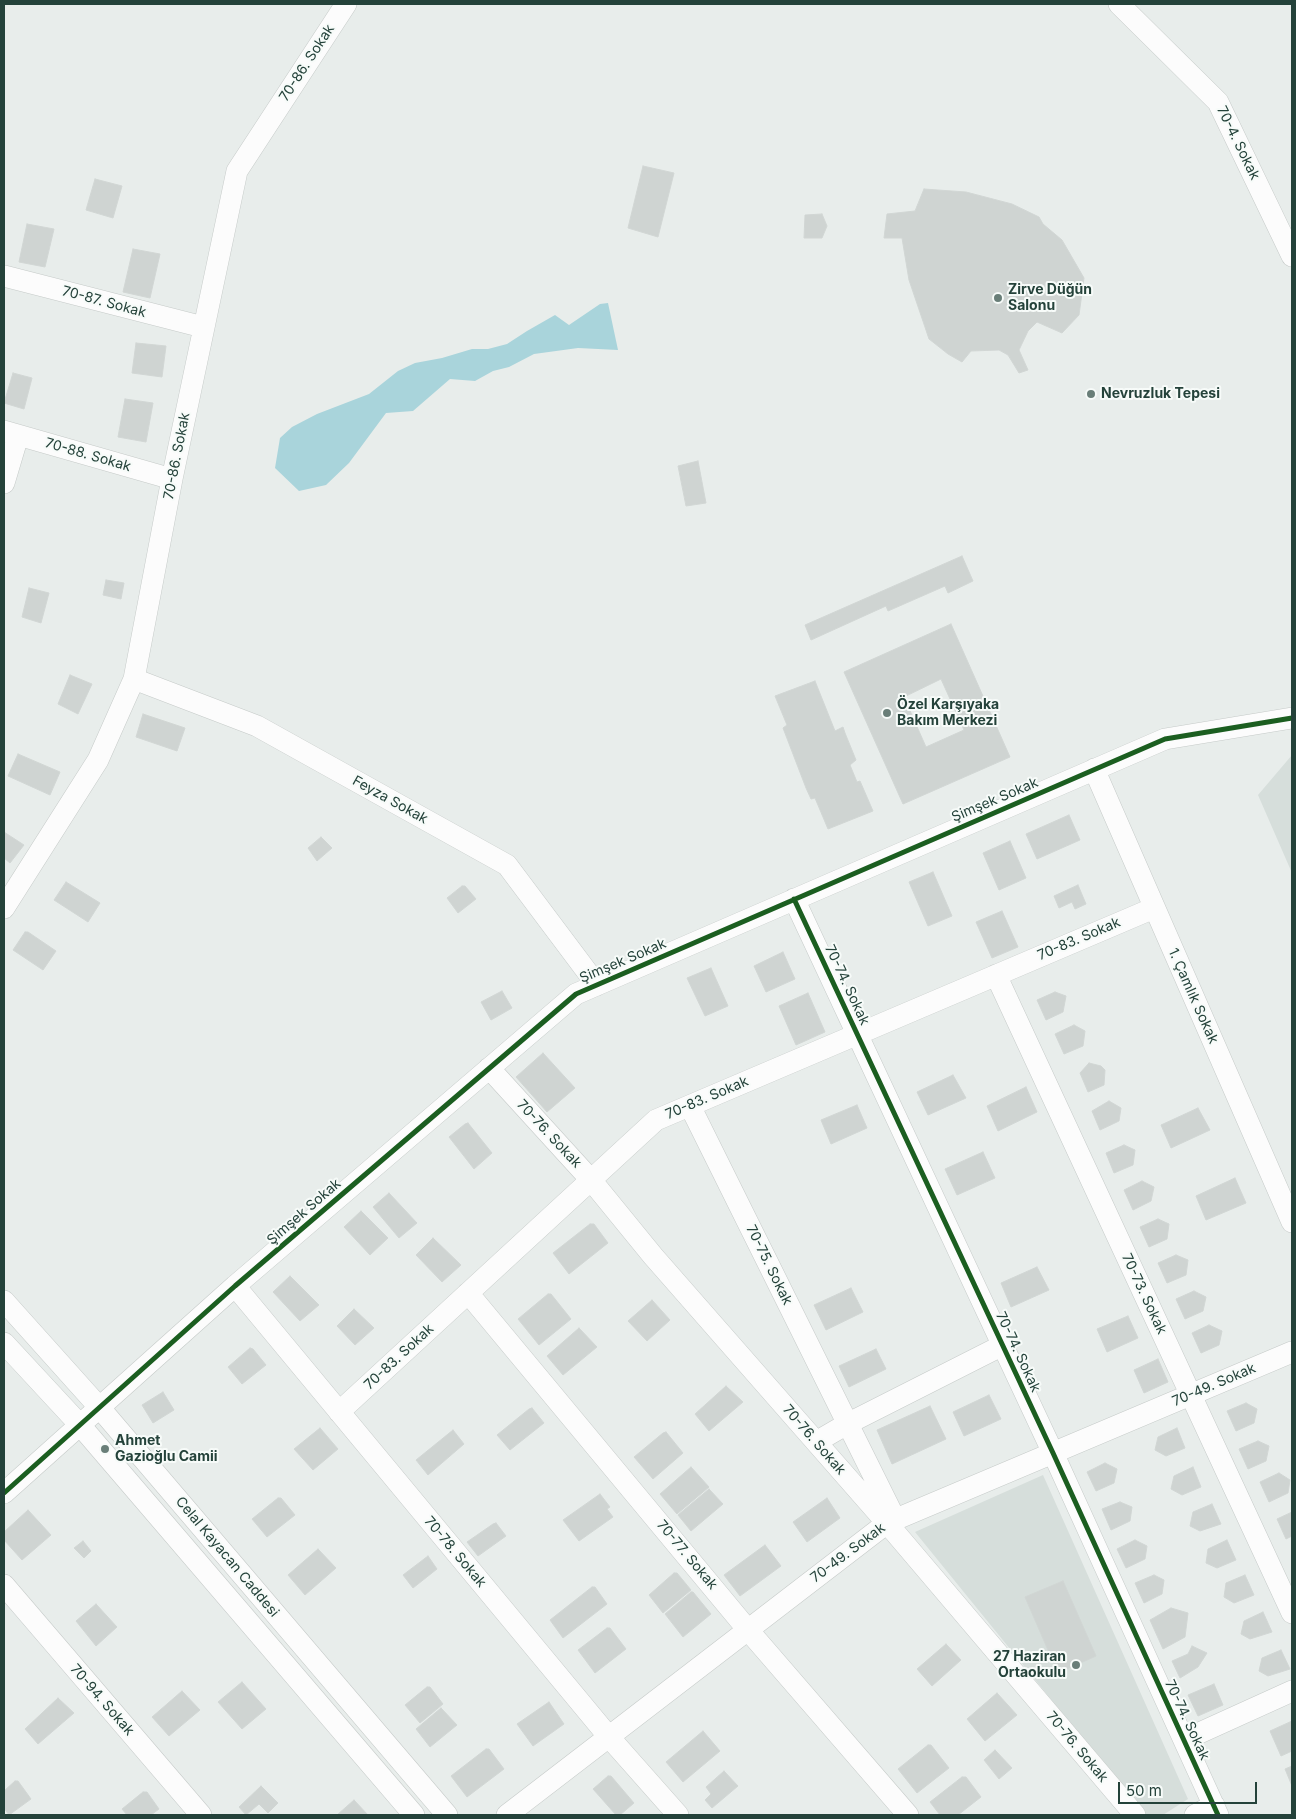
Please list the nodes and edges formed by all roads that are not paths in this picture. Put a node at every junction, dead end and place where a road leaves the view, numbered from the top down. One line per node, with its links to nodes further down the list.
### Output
1 (346, 4): 5 (street, 70-86. Sokak)
2 (1119, 4): 3 (street, 70-4. Sokak)
3 (1292, 256)
4 (4, 276): 5 (street, 70-87. Sokak)
5 (203, 327): 7 (street, 70-86. Sokak)
6 (11, 434): 7 (street, 70-88. Sokak); 8 (street)
7 (172, 479): 9 (street, 70-86. Sokak)
8 (4, 484)
9 (134, 679): 13 (street, 70-86. Sokak); 16 (street, Feyza Sokak)
10 (1292, 718): 11 (street, Şimşek Sokak)
11 (1094, 769): 12 (street, Şimşek Sokak); 14 (street, 1. Çamlık Sokak)
12 (794, 899): 16 (street, Şimşek Sokak); 17 (street, 70-74. Sokak)
13 (4, 908)
14 (1154, 908): 15 (street, 70-83. Sokak); 21 (street, 1. Çamlık Sokak)
15 (996, 975): 17 (street, 70-83. Sokak); 28 (street, 70-73. Sokak)
16 (597, 985): 18 (street, Şimşek Sokak)
17 (857, 1034): 19 (street, 70-83. Sokak); 26 (street, 70-74. Sokak)
18 (489, 1068): 20 (street, 70-76. Sokak); 22 (street, Şimşek Sokak)
19 (690, 1106): 20 (street, 70-83. Sokak); 31 (street, 70-75. Sokak)
20 (592, 1180): 23 (street, 70-83. Sokak); 33 (street, 70-76. Sokak)
21 (1292, 1222)
22 (235, 1286): 29 (street, Şimşek Sokak); 30 (street, 70-78. Sokak)
23 (468, 1293): 30 (street, 70-83. Sokak); 39 (street, 70-77. Sokak)
24 (4, 1301): 29 (street, Celal Kayacan Caddesi)
25 (4, 1343): 32 (street, Celal Kayacan Caddesi)
26 (1003, 1345): 31 (street); 34 (street, 70-74. Sokak)
27 (1292, 1352): 28 (street, 70-49. Sokak)
28 (1191, 1394): 34 (street, 70-49. Sokak); 38 (street, 70-73. Sokak)
29 (99, 1408): 32 (street, Şimşek Sokak); 46 (street, Celal Kayacan Caddesi)
30 (339, 1412): 41 (street, 70-78. Sokak)
31 (848, 1424): 33 (street); 36 (street, 70-75. Sokak)
32 (80, 1425): 35 (street, Şimşek Sokak); 45 (street, Celal Kayacan Caddesi)
33 (816, 1442): 36 (street, 70-76. Sokak)
34 (1053, 1453): 36 (street, 70-49. Sokak); 42 (street, 70-74. Sokak)
35 (4, 1493)
36 (891, 1521): 39 (street, 70-49. Sokak); 50 (street, 70-76. Sokak)
37 (4, 1585): 44 (street, 70-94. Sokak)
38 (1292, 1613)
39 (748, 1630): 41 (street, 70-49. Sokak); 49 (street, 70-77. Sokak)
40 (1292, 1692): 42 (street)
41 (609, 1737): 47 (street, 70-49. Sokak); 48 (street, 70-78. Sokak)
42 (1184, 1740): 43 (street, 70-74. Sokak)
43 (1216, 1810): 51 (street)
44 (201, 1815)
45 (414, 1815)
46 (448, 1815)
47 (507, 1815)
48 (678, 1815)
49 (908, 1815)
50 (1135, 1815)
51 (1195, 1815)

